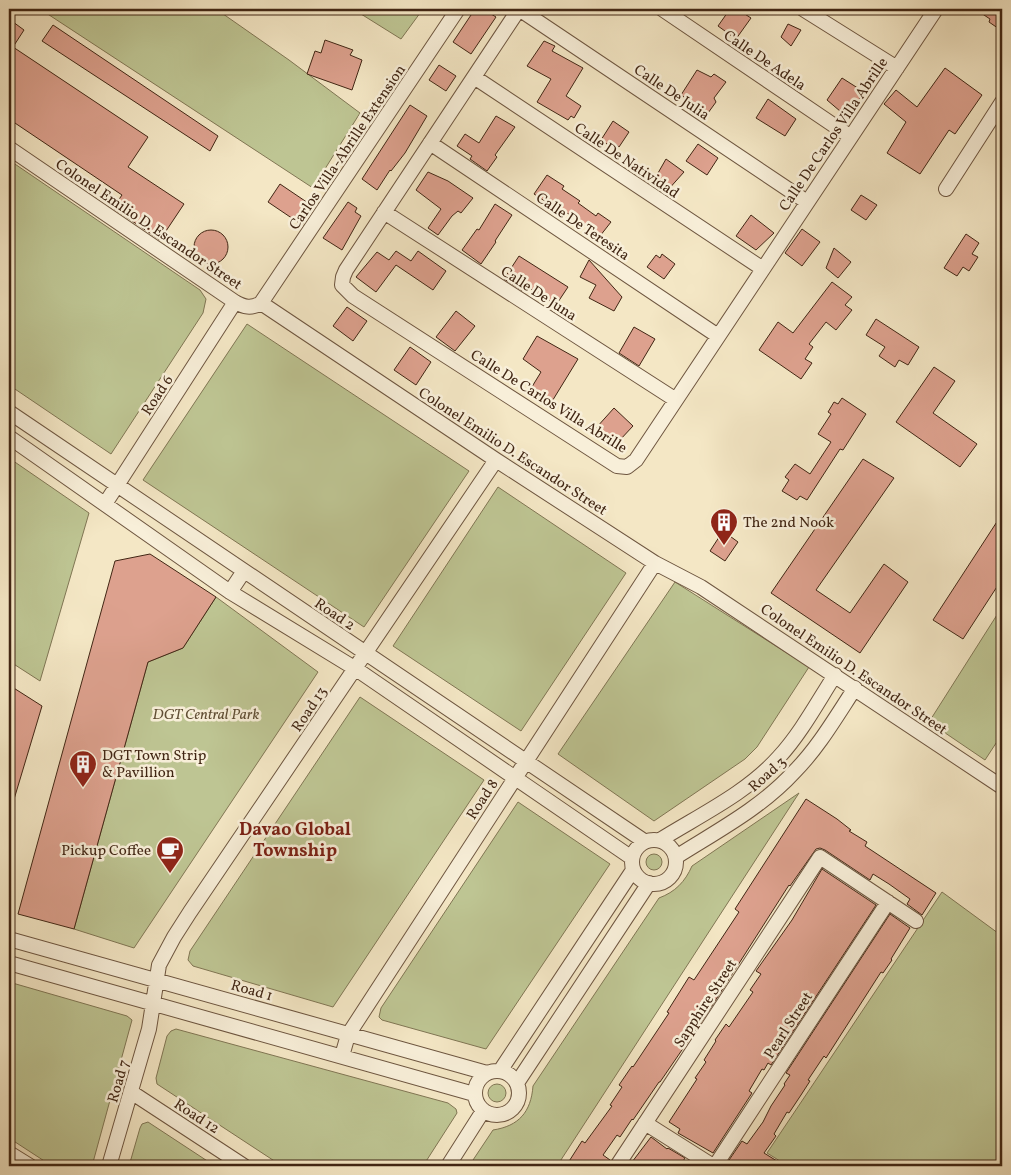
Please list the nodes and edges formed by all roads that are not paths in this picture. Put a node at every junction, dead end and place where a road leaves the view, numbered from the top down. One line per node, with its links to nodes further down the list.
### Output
1 (458, 9): 17 (street, Carlos Villa-Abrille Extension)
2 (519, 9): 7 (street, Calle De Carlos Villa Abrille); 13 (street, Calle De Julia)
3 (662, 9): 9 (street, Calle De Adela)
4 (803, 9): 6 (street)
5 (936, 9): 6 (street, Calle De Carlos Villa Abrille)
6 (897, 68): 9 (street, Calle De Carlos Villa Abrille)
7 (474, 77): 10 (street, Calle De Carlos Villa Abrille); 15 (street, Calle De Natividad)
8 (1002, 102): 12 (street)
9 (850, 137): 13 (street, Calle De Carlos Villa Abrille)
10 (430, 143): 14 (street, Calle De Carlos Villa Abrille); 18 (street, Calle De Teresita)
11 (9, 148): 16 (street, Colonel Emilio D. Escandor Street)
12 (946, 189)
13 (808, 202): 15 (street, Calle De Carlos Villa Abrille)
14 (384, 212): 19 (street, Calle De Juna); 19 (street, Calle De Carlos Villa Abrille)
15 (763, 269): 18 (street, Calle De Carlos Villa Abrille)
16 (235, 302): 17 (street, Colonel Emilio D. Escandor Street); 23 (street, Road 6)
17 (261, 303): 22 (street, Colonel Emilio D. Escandor Street)
18 (718, 336): 19 (street, Calle De Carlos Villa Abrille)
19 (676, 400)
20 (9, 412): 23 (street, Road 2)
21 (9, 437): 24 (street)
22 (496, 460): 25 (street, Colonel Emilio D. Escandor Street); 28 (street, Road 13)
23 (117, 485): 24 (street, Road 6); 26 (street, Road 2)
24 (105, 504): 27 (street)
25 (655, 563): 30 (street, Colonel Emilio D. Escandor Street); 32 (street, Road 8)
26 (244, 571): 27 (street); 28 (street, Road 2)
27 (230, 592): 29 (street)
28 (365, 654): 29 (street, Road 13); 32 (street, Road 2)
29 (356, 669): 33 (street); 46 (street, Road 13)
30 (835, 675): 31 (street, Colonel Emilio D. Escandor Street); 35 (street, Road 3)
31 (855, 688): 34 (street, Colonel Emilio D. Escandor Street); 37 (street, Road 3)
32 (525, 762): 33 (street, Road 8); 36 (street, Road 2)
33 (515, 778): 38 (street); 48 (street, Road 8)
34 (1002, 787)
35 (660, 840): 36 (street); 37 (street)
36 (644, 841): 38 (street)
37 (676, 857): 39 (street)
38 (632, 864): 39 (street); 50 (street)
39 (649, 883): 51 (street)
40 (888, 902): 41 (street); 55 (street, Sapphire Street); 62 (street, Pearl Street)
41 (916, 921)
42 (9, 939): 43 (street, Road 1)
43 (75, 958): 45 (street); 46 (street, Road 1)
44 (9, 962): 45 (street)
45 (68, 980): 47 (street)
46 (157, 980): 47 (street, Road 13); 48 (street, Road 1)
47 (154, 1003): 49 (street); 52 (street, Road 7)
48 (348, 1035): 49 (street, Road 8); 50 (street, Road 1)
49 (342, 1056): 53 (street)
50 (494, 1072): 51 (street); 53 (street)
51 (517, 1083): 54 (street)
52 (131, 1092): 58 (street, Road 7); 59 (street, Road 12)
53 (474, 1094): 54 (street)
54 (483, 1111): 60 (street)
55 (646, 1123): 61 (street, Sapphire Street); 62 (street)
56 (9, 1153): 57 (street)
57 (30, 1166)
58 (109, 1166)
59 (244, 1166)
60 (448, 1166)
61 (617, 1166)
62 (714, 1166)

